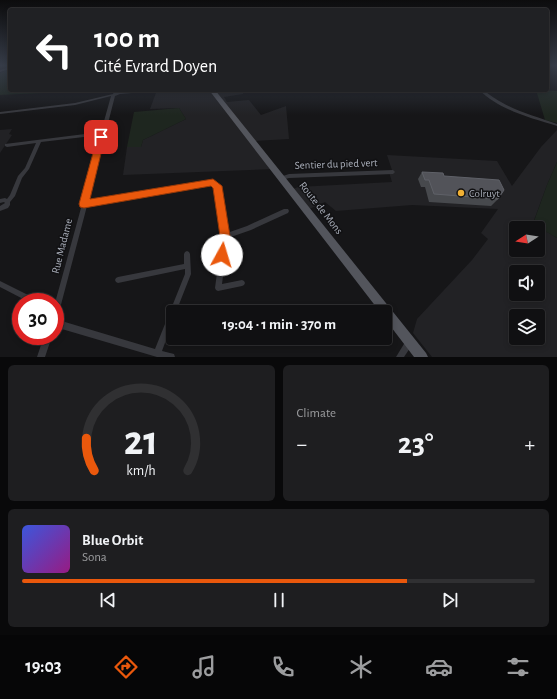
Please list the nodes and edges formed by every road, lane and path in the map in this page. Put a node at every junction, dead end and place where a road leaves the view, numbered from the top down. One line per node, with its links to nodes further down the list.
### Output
1 (116, 92): 5 (street, Rue Madame)
2 (132, 92): 5 (street)
3 (214, 92): 12 (main road, Route de Mons)
4 (483, 92): 7 (street)
5 (113, 96): 6 (street); 8 (street, Rue Madame)
6 (0, 113)
7 (557, 125)
8 (102, 133): 9 (street); 15 (street, Rue Madame)
9 (39, 141): 10 (street); 14 (street)
10 (7, 145)
11 (393, 172): 12 (street, Sentier du pied vert)
12 (282, 178): 29 (main road, Route de Mons)
13 (0, 201): 14 (street)
14 (8, 201): 16 (street)
15 (84, 204): 18 (street); 25 (street, Rue Madame)
16 (0, 209)
17 (286, 211): 18 (street)
18 (225, 236): 22 (street)
19 (187, 254): 20 (street)
20 (187, 266): 21 (street); 26 (street)
21 (118, 280)
22 (242, 283)
23 (0, 284): 24 (street)
24 (18, 293)
25 (61, 293)
26 (176, 305)
27 (64, 325): 31 (street)
28 (166, 330): 31 (street)
29 (410, 342): 34 (street); 35 (main road, Route de Mons)
30 (45, 345): 32 (street)
31 (157, 352): 33 (street)
32 (41, 357)
33 (171, 357)
34 (400, 357)
35 (422, 357)

